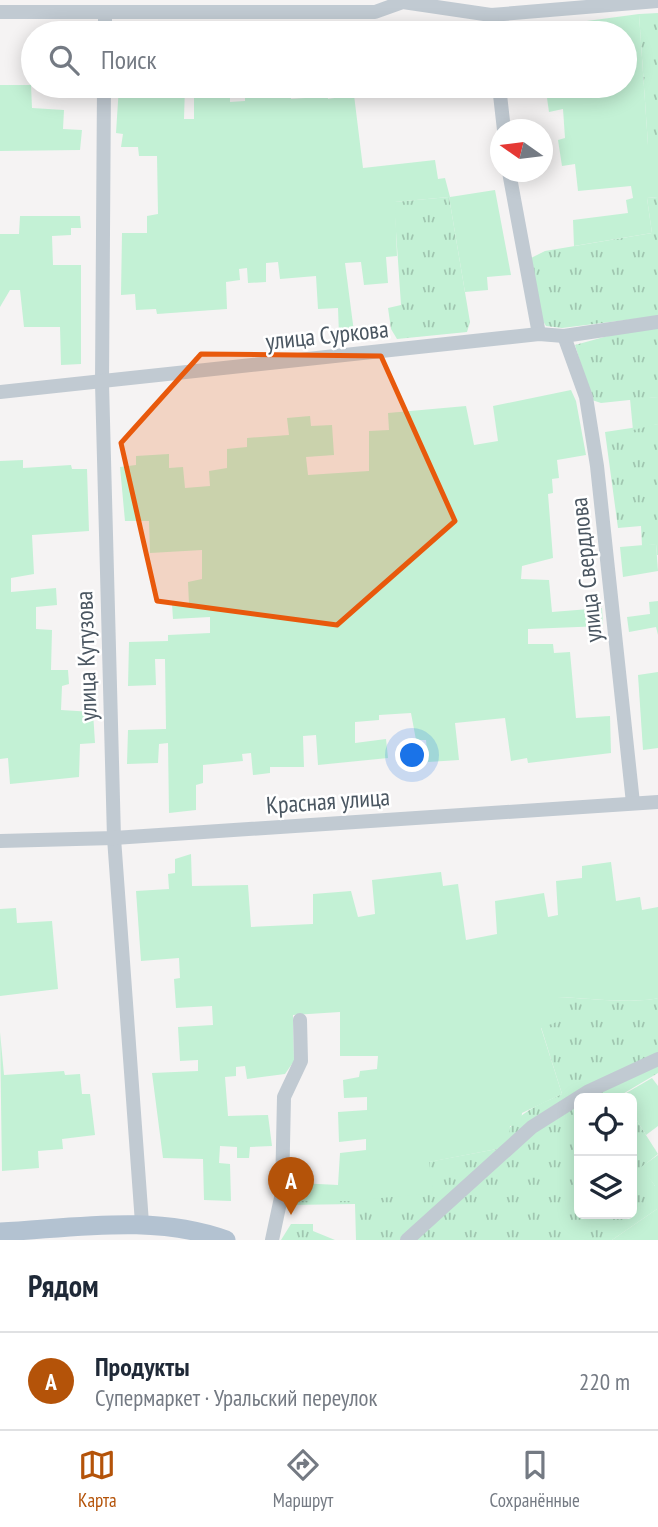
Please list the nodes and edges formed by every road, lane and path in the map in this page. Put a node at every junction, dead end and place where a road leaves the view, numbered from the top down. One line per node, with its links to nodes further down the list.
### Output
1 (403, 1): 4 (street); 5 (street)
2 (658, 1): 5 (street)
3 (0, 12): 4 (street)
4 (105, 14): 6 (street)
5 (491, 15): 7 (street)
6 (105, 21)
7 (492, 21)
8 (104, 98): 15 (street, улица Кутузова)
9 (500, 98): 10 (street)
10 (503, 119)
11 (511, 182): 13 (street)
12 (658, 322): 14 (street, улица Суркова)
13 (539, 334): 14 (street, улица Суркова); 15 (street, улица Суркова)
14 (564, 336): 18 (street, улица Свердлова)
15 (102, 383): 16 (street, улица Суркова); 19 (street, улица Кутузова)
16 (0, 392)
17 (658, 802): 18 (street, Красная улица)
18 (633, 803): 19 (street, Красная улица)
19 (114, 838): 20 (street, Красная улица); 23 (street, улица Кутузова)
20 (0, 841)
21 (300, 1020): 26 (street)
22 (658, 1059): 27 (street)
23 (142, 1223): 24 (main road); 25 (main road)
24 (0, 1232)
25 (226, 1240)
26 (272, 1240)
27 (407, 1240)

